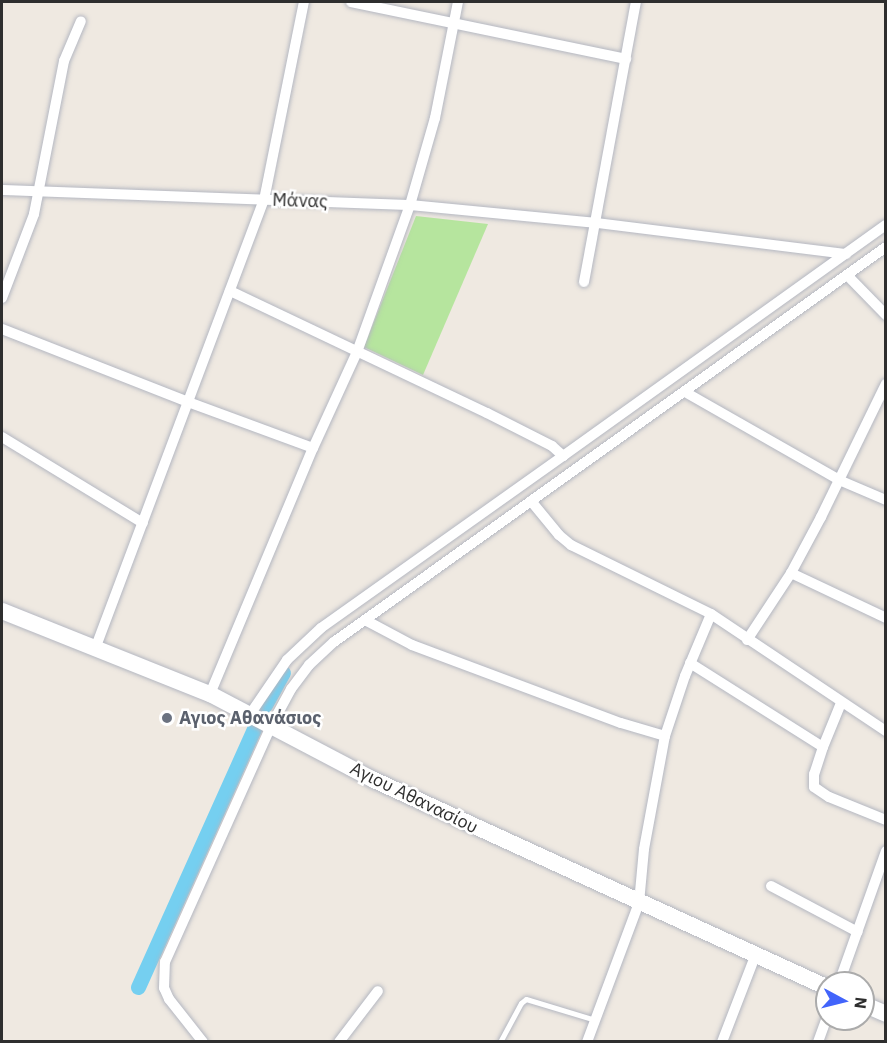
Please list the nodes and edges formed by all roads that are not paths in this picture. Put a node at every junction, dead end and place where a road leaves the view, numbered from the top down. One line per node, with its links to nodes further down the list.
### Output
1 (304, 2): 10 (street)
2 (351, 2): 6 (street)
3 (458, 2): 6 (street)
4 (636, 2): 7 (street)
5 (81, 21): 9 (street)
6 (453, 21): 7 (street); 11 (street)
7 (626, 58): 12 (street)
8 (2, 190): 9 (street, Μάνας)
9 (41, 191): 10 (street, Μάνας); 19 (street)
10 (264, 200): 11 (street, Μάνας); 18 (street)
11 (410, 205): 12 (street, Μάνας); 22 (street)
12 (597, 223): 15 (street, Μάνας); 17 (street)
13 (885, 225): 15 (street)
14 (885, 248): 16 (street)
15 (846, 254): 28 (street)
16 (847, 275): 20 (street); 24 (street)
17 (585, 282)
18 (230, 291): 22 (street); 25 (street)
19 (2, 298)
20 (885, 315)
21 (2, 329): 25 (street)
22 (357, 352): 27 (street); 28 (street)
23 (885, 384): 29 (street)
24 (685, 392): 29 (street); 31 (street)
25 (188, 402): 27 (street); 32 (street)
26 (2, 437): 32 (street)
27 (313, 448): 41 (street)
28 (563, 456): 43 (street)
29 (839, 480): 30 (street); 33 (street)
30 (885, 500)
31 (531, 501): 35 (street); 37 (street)
32 (143, 523): 39 (street)
33 (791, 573): 36 (street); 38 (street)
34 (2, 611): 39 (main road, Αγιου Αθανασίου)
35 (711, 614): 38 (street); 40 (street)
36 (885, 618)
37 (365, 620): 44 (street); 46 (street)
38 (747, 640): 42 (street)
39 (95, 649): 41 (main road, Αγιου Αθανασίου)
40 (690, 663): 46 (street); 47 (street)
41 (210, 693): 43 (main road, Αγιου Αθανασίου)
42 (841, 703): 45 (street); 47 (street)
43 (251, 713): 44 (main road, Αγιου Αθανασίου)
44 (271, 726): 51 (main road, Αγιου Αθανασίου); 58 (street)
45 (885, 731)
46 (665, 736): 51 (street)
47 (823, 747): 48 (street)
48 (885, 820)
49 (885, 851): 52 (street)
50 (771, 886): 52 (street)
51 (639, 903): 53 (main road, Αγιου Αθανασίου); 57 (street)
52 (858, 932): 54 (street)
53 (756, 954): 55 (main road, Αγιου Αθανασίου); 62 (street)
54 (843, 971)
55 (815, 981)
56 (378, 991): 59 (street)
57 (595, 1020): 60 (lane); 61 (street)
58 (203, 1041)
59 (339, 1041)
60 (500, 1041)
61 (587, 1041)
62 (722, 1041)

